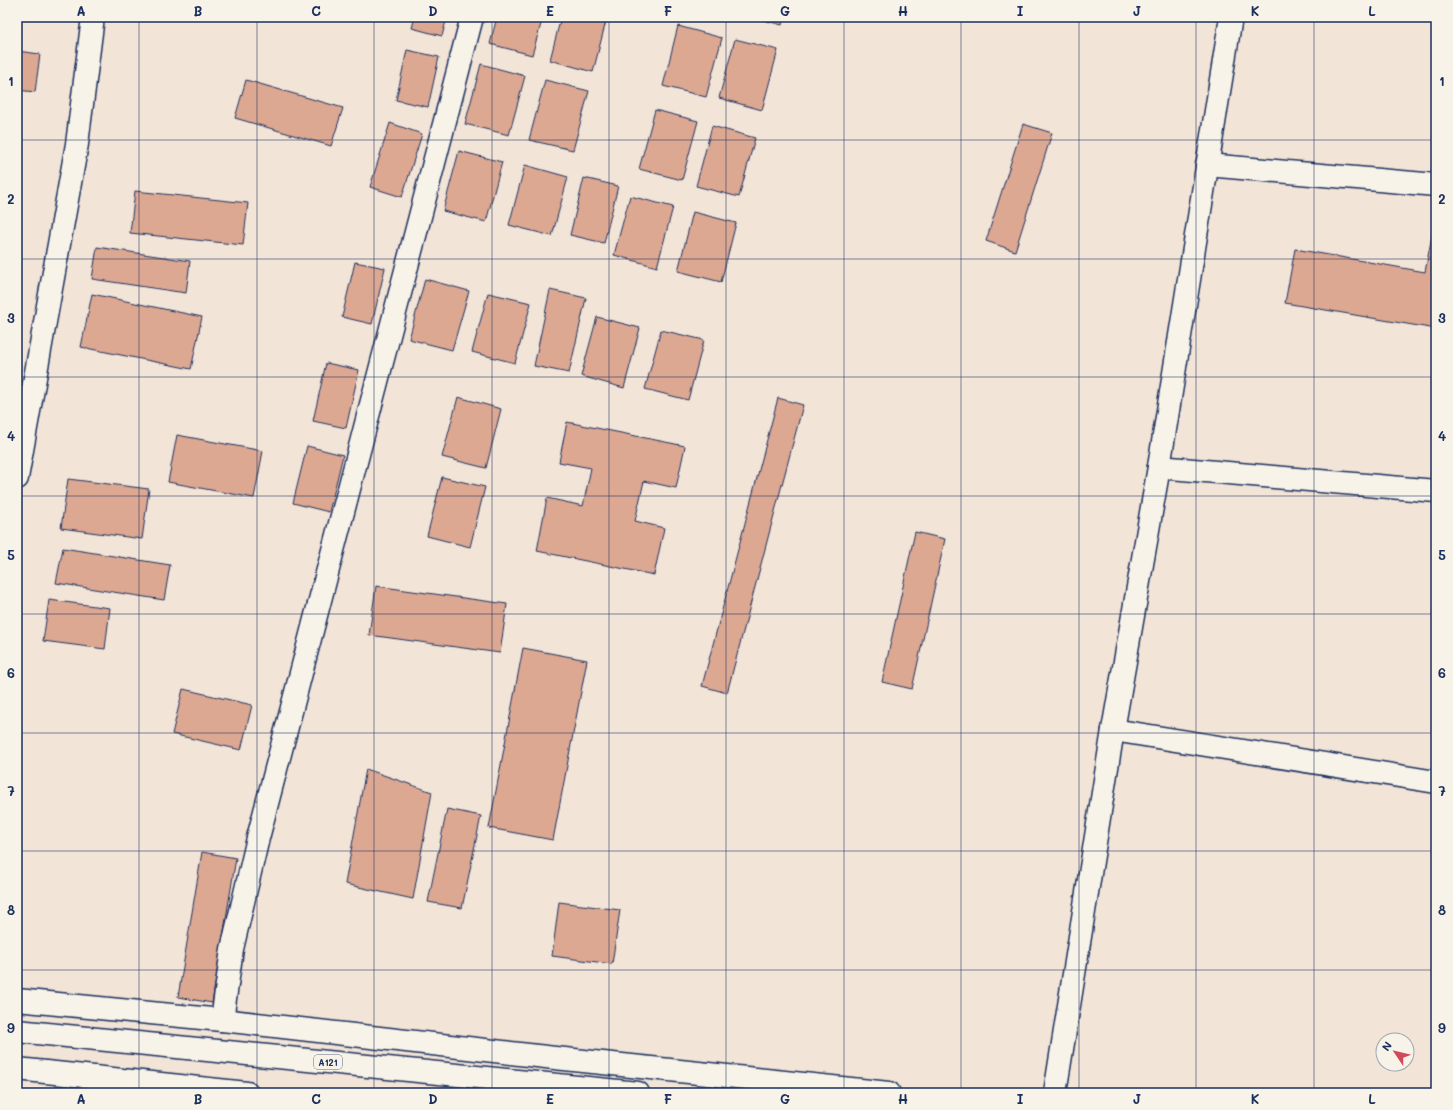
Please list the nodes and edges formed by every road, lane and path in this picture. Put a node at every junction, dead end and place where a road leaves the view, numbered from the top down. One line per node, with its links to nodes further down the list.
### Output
1 (93, 17): 7 (main road)
2 (472, 17): 12 (main road)
3 (1231, 17): 4 (main road)
4 (1207, 165): 5 (main road); 6 (main road)
5 (1436, 185)
6 (1159, 467): 8 (main road); 9 (main road)
7 (17, 478)
8 (1436, 491)
9 (1113, 730): 10 (main road); 18 (main road)
10 (1436, 782)
11 (17, 1000): 12 (main road)
12 (222, 1020): 17 (main road)
13 (17, 1031): 16 (main road, A121)
14 (17, 1069): 15 (main road)
15 (246, 1093)
16 (638, 1093)
17 (889, 1093)
18 (1055, 1093)

